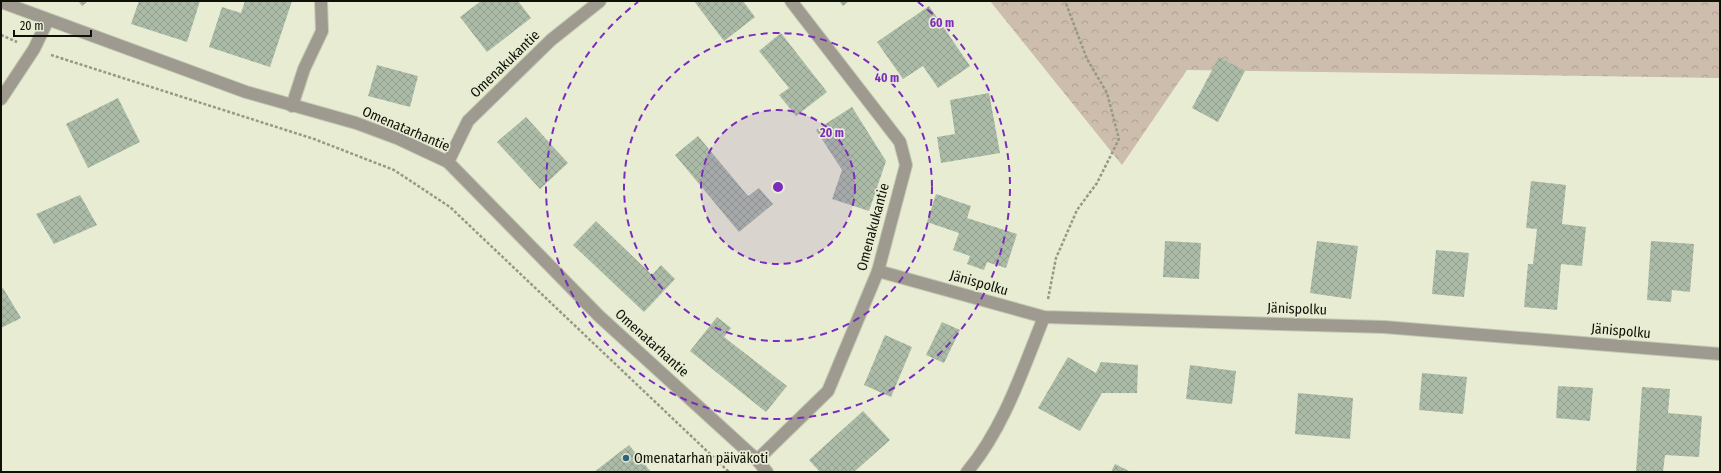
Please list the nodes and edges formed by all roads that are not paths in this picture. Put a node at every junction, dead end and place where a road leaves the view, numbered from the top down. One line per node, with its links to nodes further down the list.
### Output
1 (321, 1): 7 (street)
2 (600, 1): 8 (street, Omenakukantie)
3 (791, 1): 9 (street, Omenakukantie)
4 (1, 2): 5 (street, Omenatarhantie)
5 (48, 20): 6 (street); 7 (street, Omenatarhantie)
6 (1, 99)
7 (292, 106): 8 (street, Omenatarhantie)
8 (448, 162): 12 (street, Omenatarhantie)
9 (878, 271): 10 (street, Jänispolku); 12 (street, Omenakukantie)
10 (1044, 317): 11 (street, Jänispolku); 14 (street)
11 (1720, 354)
12 (757, 460): 13 (street, Omenatarhantie)
13 (767, 472)
14 (967, 472)

